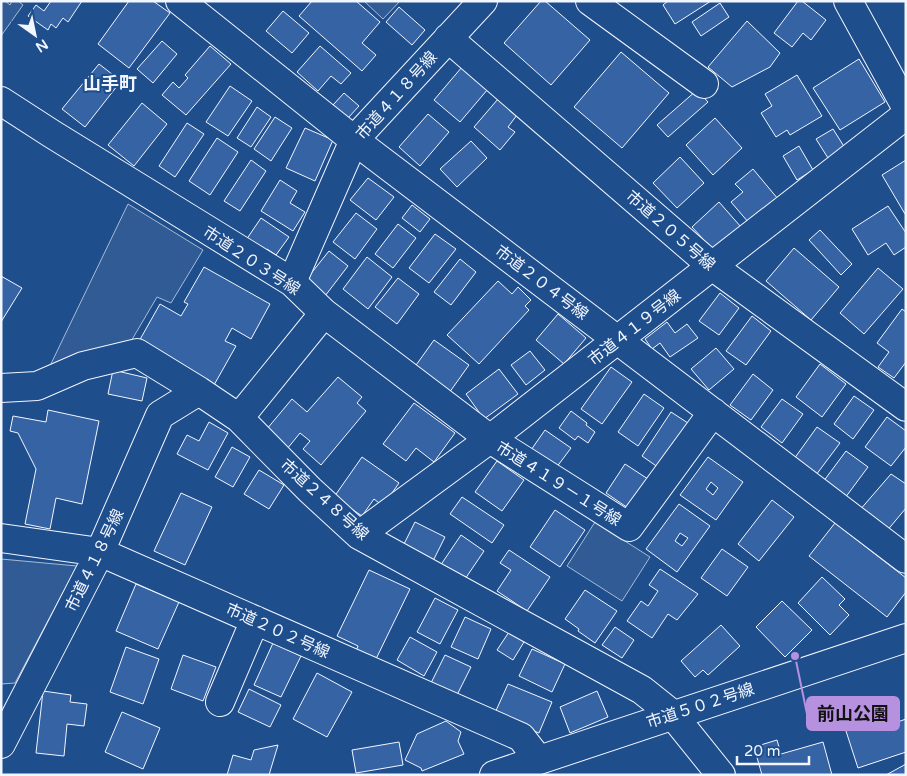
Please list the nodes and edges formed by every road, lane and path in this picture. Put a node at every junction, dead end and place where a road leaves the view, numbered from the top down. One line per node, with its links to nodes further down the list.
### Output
1 (180, 1): 10 (street, 市道２０４号線)
2 (483, 1): 5 (street, 市道４１８号線)
3 (590, 1): 6 (street)
4 (848, 1): 8 (street)
5 (448, 38): 10 (street, 市道４１８号線); 11 (street, 市道２０５号線)
6 (704, 84)
7 (1, 100): 12 (street, 市道２０３号線)
8 (906, 107)
9 (906, 115): 11 (street, 市道４１９号線)
10 (354, 140): 12 (street, 市道４１８号線); 14 (street, 市道２０４号線)
11 (712, 266): 14 (street, 市道４１９号線); 17 (street, 市道２０５号線)
12 (292, 282): 13 (street, 市道２０３号線)
13 (324, 313): 19 (street); 20 (street, 市道２０３号線)
14 (618, 339): 18 (street, 市道２０４号線); 20 (street, 市道４１９号線)
15 (1, 388): 16 (street, 市道２４８号線)
16 (199, 391): 19 (street, 市道２４８号線); 23 (street, 市道４１８号線)
17 (906, 407)
18 (713, 412): 20 (street, 市道４１９－１号線); 24 (street, 市道２０４号線)
19 (239, 418): 21 (street, 市道２４８号線)
20 (490, 439): 21 (street, 市道４１９号線)
21 (360, 535): 28 (street, 市道２４８号線)
22 (1, 538): 23 (street, 市道２０２号線)
23 (100, 552): 25 (street, 市道２０２号線); 29 (street, 市道４１８号線)
24 (906, 559)
25 (255, 620): 27 (street); 30 (street, 市道２０２号線)
26 (906, 638): 28 (street, 市道５０２号線)
27 (220, 702)
28 (672, 714): 30 (street, 市道５０２号線); 32 (street, 市道２４８号線)
29 (1, 744)
30 (538, 759): 31 (street, 市道５０２号線)
31 (494, 775)
32 (721, 775)

